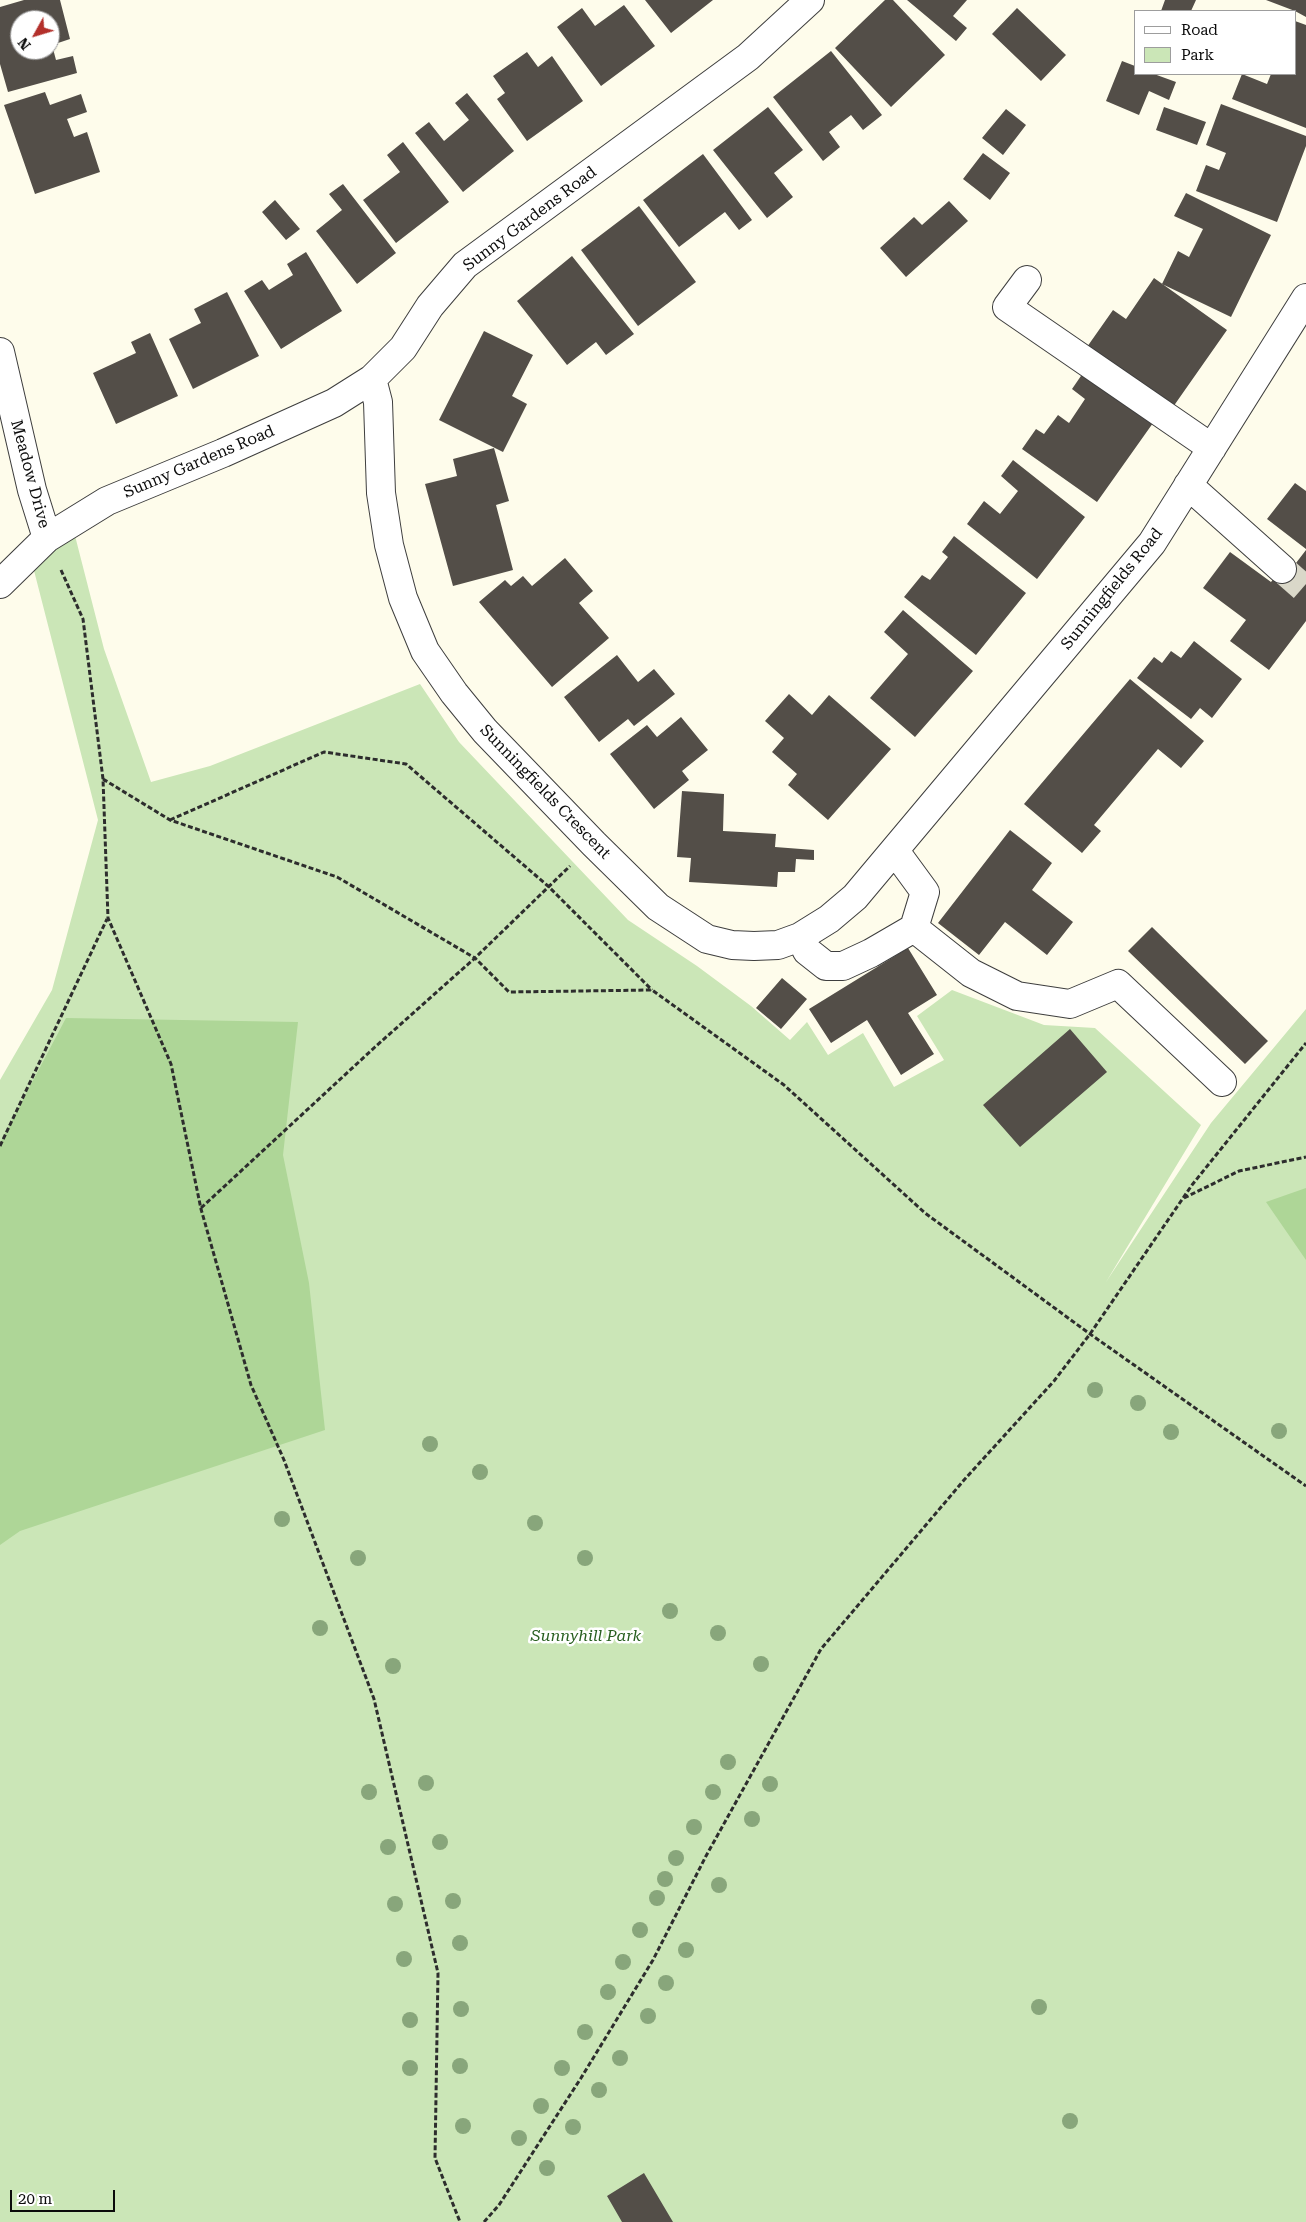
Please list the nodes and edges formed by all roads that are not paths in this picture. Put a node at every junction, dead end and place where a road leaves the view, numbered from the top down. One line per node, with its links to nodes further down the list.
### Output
1 (810, 0): 6 (street, Sunny Gardens Road)
2 (1027, 280): 7 (street)
3 (1306, 298): 4 (street, Sunningfields Road)
4 (1299, 327): 7 (street, Sunningfields Road)
5 (0, 352): 9 (street, Meadow Drive)
6 (372, 379): 9 (street, Sunny Gardens Road); 14 (street, Sunningfields Crescent)
7 (1212, 448): 8 (street, Sunningfields Road)
8 (1188, 485): 10 (street); 12 (street, Sunningfields Road)
9 (47, 538): 11 (street, Sunny Gardens Road)
10 (1282, 568)
11 (0, 584)
12 (902, 843): 13 (street); 14 (street, Sunningfields Crescent)
13 (914, 928): 14 (street); 15 (street)
14 (800, 937)
15 (1222, 1082)

